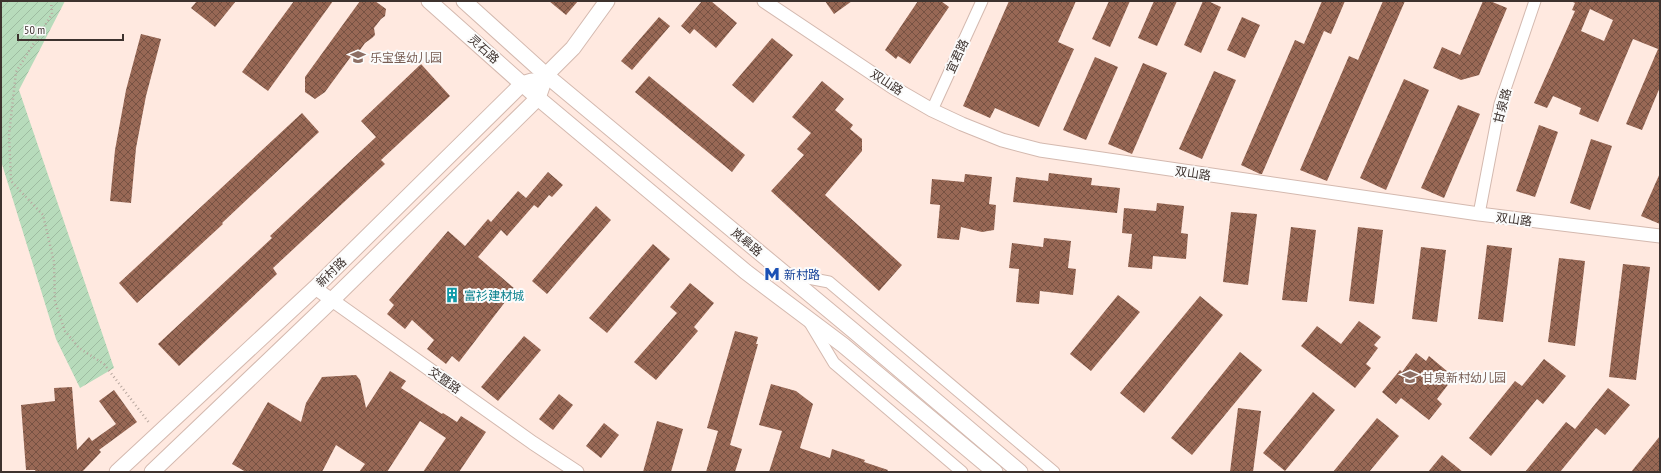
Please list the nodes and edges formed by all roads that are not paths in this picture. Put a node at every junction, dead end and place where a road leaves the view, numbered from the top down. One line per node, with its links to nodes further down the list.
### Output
1 (430, 1): 8 (main road, 灵石路)
2 (464, 1): 7 (main road, 灵石路)
3 (607, 1): 7 (main road, 新村路)
4 (764, 1): 10 (street, 双山路)
5 (982, 1): 10 (street, 宜君路)
6 (1535, 1): 11 (street, 甘泉路)
7 (546, 75): 8 (main road, 新村路); 9 (main road, 新村路); 13 (main road, 岚皋路)
8 (522, 84): 9 (main road, 灵石路); 14 (main road, 新村路)
9 (538, 98): 15 (main road, 新村路); 16 (main road, 岚皋路)
10 (932, 110): 11 (street, 双山路)
11 (1479, 214): 12 (street, 双山路)
12 (1660, 236)
13 (785, 274): 22 (main road, 岚皋路); 23 (street)
14 (315, 288): 15 (street, 交暨路); 17 (main road, 新村路)
15 (332, 300): 18 (main road, 新村路); 19 (street, 交暨路)
16 (807, 317): 20 (street); 21 (main road, 岚皋路)
17 (117, 472)
18 (152, 472)
19 (577, 472)
20 (962, 472)
21 (995, 472)
22 (1020, 472)
23 (1054, 472)

